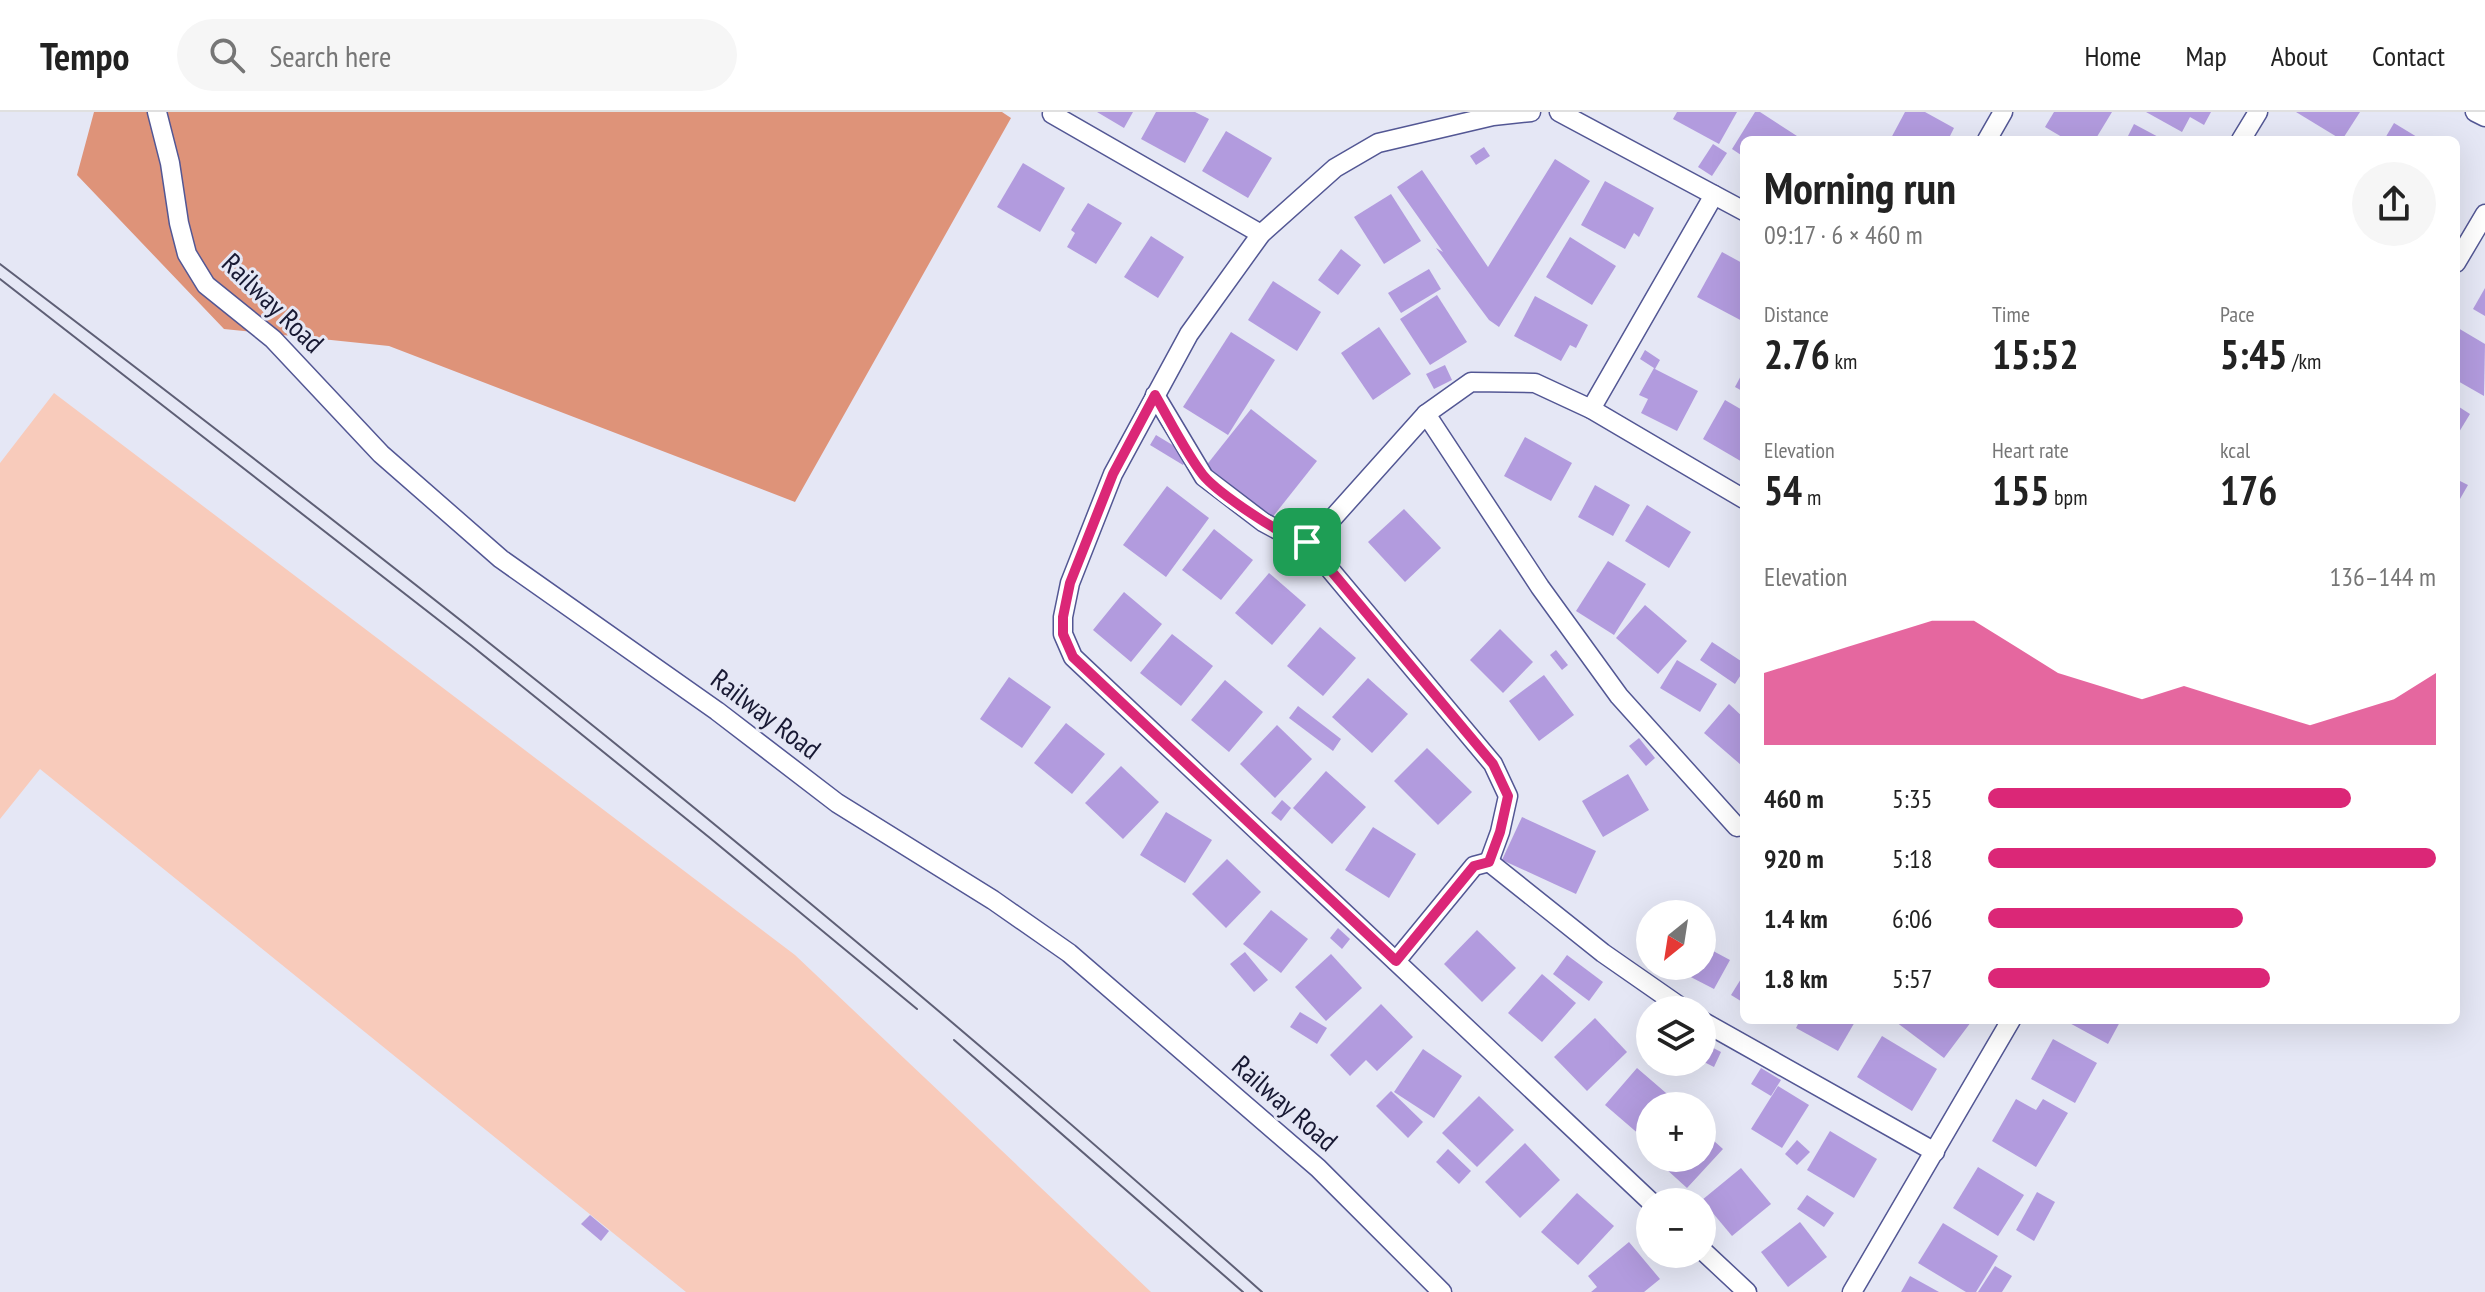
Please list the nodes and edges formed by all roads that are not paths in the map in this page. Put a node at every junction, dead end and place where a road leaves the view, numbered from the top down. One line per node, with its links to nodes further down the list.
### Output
1 (157, 112): 30 (street, Railway Road)
2 (1053, 112): 14 (street)
3 (1531, 112): 14 (street)
4 (1559, 112): 11 (street)
5 (2003, 112): 9 (street)
6 (2258, 112): 10 (street)
7 (2475, 112): 8 (street)
8 (2485, 117)
9 (1989, 136)
10 (2243, 136)
11 (1714, 195): 12 (street); 17 (street)
12 (1740, 209)
13 (2485, 214): 15 (street)
14 (1261, 234): 16 (street)
15 (2460, 256)
16 (1155, 395): 20 (street); 23 (street)
17 (1591, 409): 18 (street); 19 (street)
18 (1426, 414): 20 (street); 21 (street)
19 (1740, 497)
20 (1307, 542): 22 (street)
21 (1737, 827)
22 (1489, 862): 23 (street); 24 (street)
23 (1396, 961): 28 (street)
24 (1665, 996)
25 (2009, 1024): 27 (street)
26 (1716, 1029): 27 (street)
27 (1935, 1152): 32 (street)
28 (1636, 1188)
29 (1716, 1263): 31 (street)
30 (1442, 1292)
31 (1747, 1292)
32 (1852, 1292)

